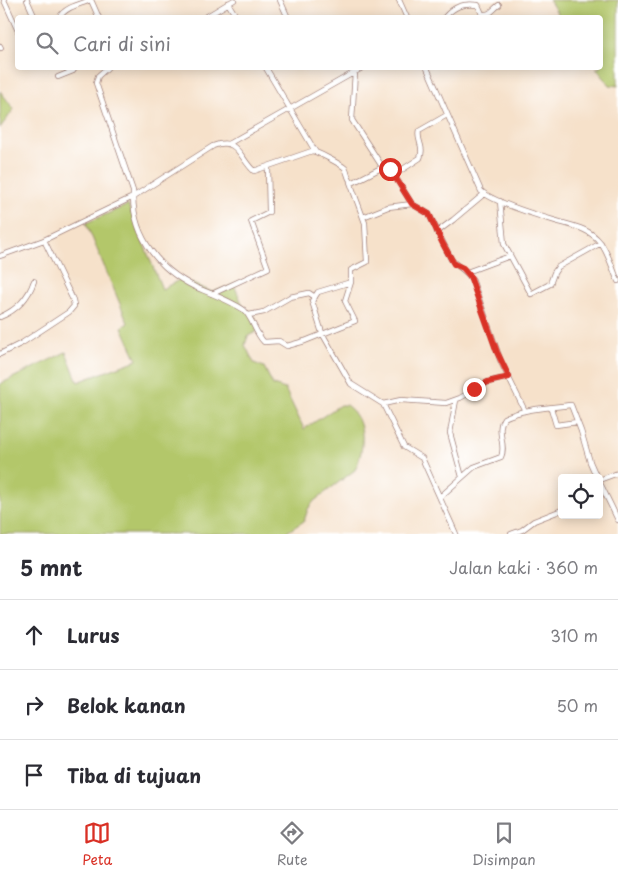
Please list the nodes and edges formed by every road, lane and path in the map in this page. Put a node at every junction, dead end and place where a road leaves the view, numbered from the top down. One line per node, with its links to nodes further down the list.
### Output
1 (4, 0): 21 (street)
2 (27, 0): 11 (street)
3 (91, 0): 12 (street); 13 (street)
4 (219, 0): 10 (street)
5 (234, 0): 8 (street)
6 (280, 0): 16 (street)
7 (399, 0): 17 (street)
8 (228, 3): 10 (street); 15 (street)
9 (499, 5): 20 (street)
10 (222, 6): 14 (street)
11 (34, 15)
12 (61, 15)
13 (98, 15)
14 (208, 15)
15 (235, 15)
16 (287, 15)
17 (406, 15)
18 (446, 15): 19 (street)
19 (484, 15)
20 (484, 15)
21 (15, 24)
22 (73, 70): 28 (street)
23 (105, 70): 38 (street)
24 (267, 70): 29 (street)
25 (358, 70): 27 (street)
26 (428, 70): 30 (street)
27 (355, 72): 29 (street); 34 (street)
28 (58, 77)
29 (290, 108): 31 (street); 32 (street)
30 (447, 115): 35 (street); 37 (street)
31 (228, 144): 33 (street); 38 (street)
32 (315, 151): 33 (street); 36 (street)
33 (268, 167): 51 (street)
34 (383, 168): 35 (street); 36 (street)
35 (394, 174): 40 (street)
36 (350, 182): 41 (street)
37 (484, 194): 39 (street); 42 (street)
38 (133, 197): 43 (street); 51 (street)
39 (500, 201): 44 (street); 46 (street)
40 (412, 204): 41 (street); 42 (street)
41 (363, 217): 50 (street)
42 (436, 232): 47 (street)
43 (44, 240): 45 (street); 56 (street)
44 (601, 243): 46 (street); 49 (street)
45 (0, 256)
46 (510, 256): 47 (street)
47 (466, 272): 57 (street)
48 (34, 281): 54 (street)
49 (618, 281)
50 (351, 282): 52 (street); 55 (street)
51 (212, 294): 53 (street)
52 (315, 297): 53 (street); 55 (street)
53 (249, 315): 55 (street)
54 (0, 317)
55 (322, 333): 59 (street)
56 (0, 354)
57 (509, 377): 58 (street); 61 (street)
58 (456, 400): 59 (street); 65 (street)
59 (383, 404): 68 (street)
60 (551, 408): 61 (street); 62 (street); 62 (street)
61 (525, 411): 65 (street)
62 (578, 422): 64 (street)
63 (618, 473): 66 (street)
64 (596, 474)
65 (462, 477): 68 (street)
66 (603, 478)
67 (603, 488): 70 (street)
68 (440, 497): 71 (street)
69 (558, 512): 72 (street)
70 (618, 520)
71 (456, 534)
72 (512, 534)

